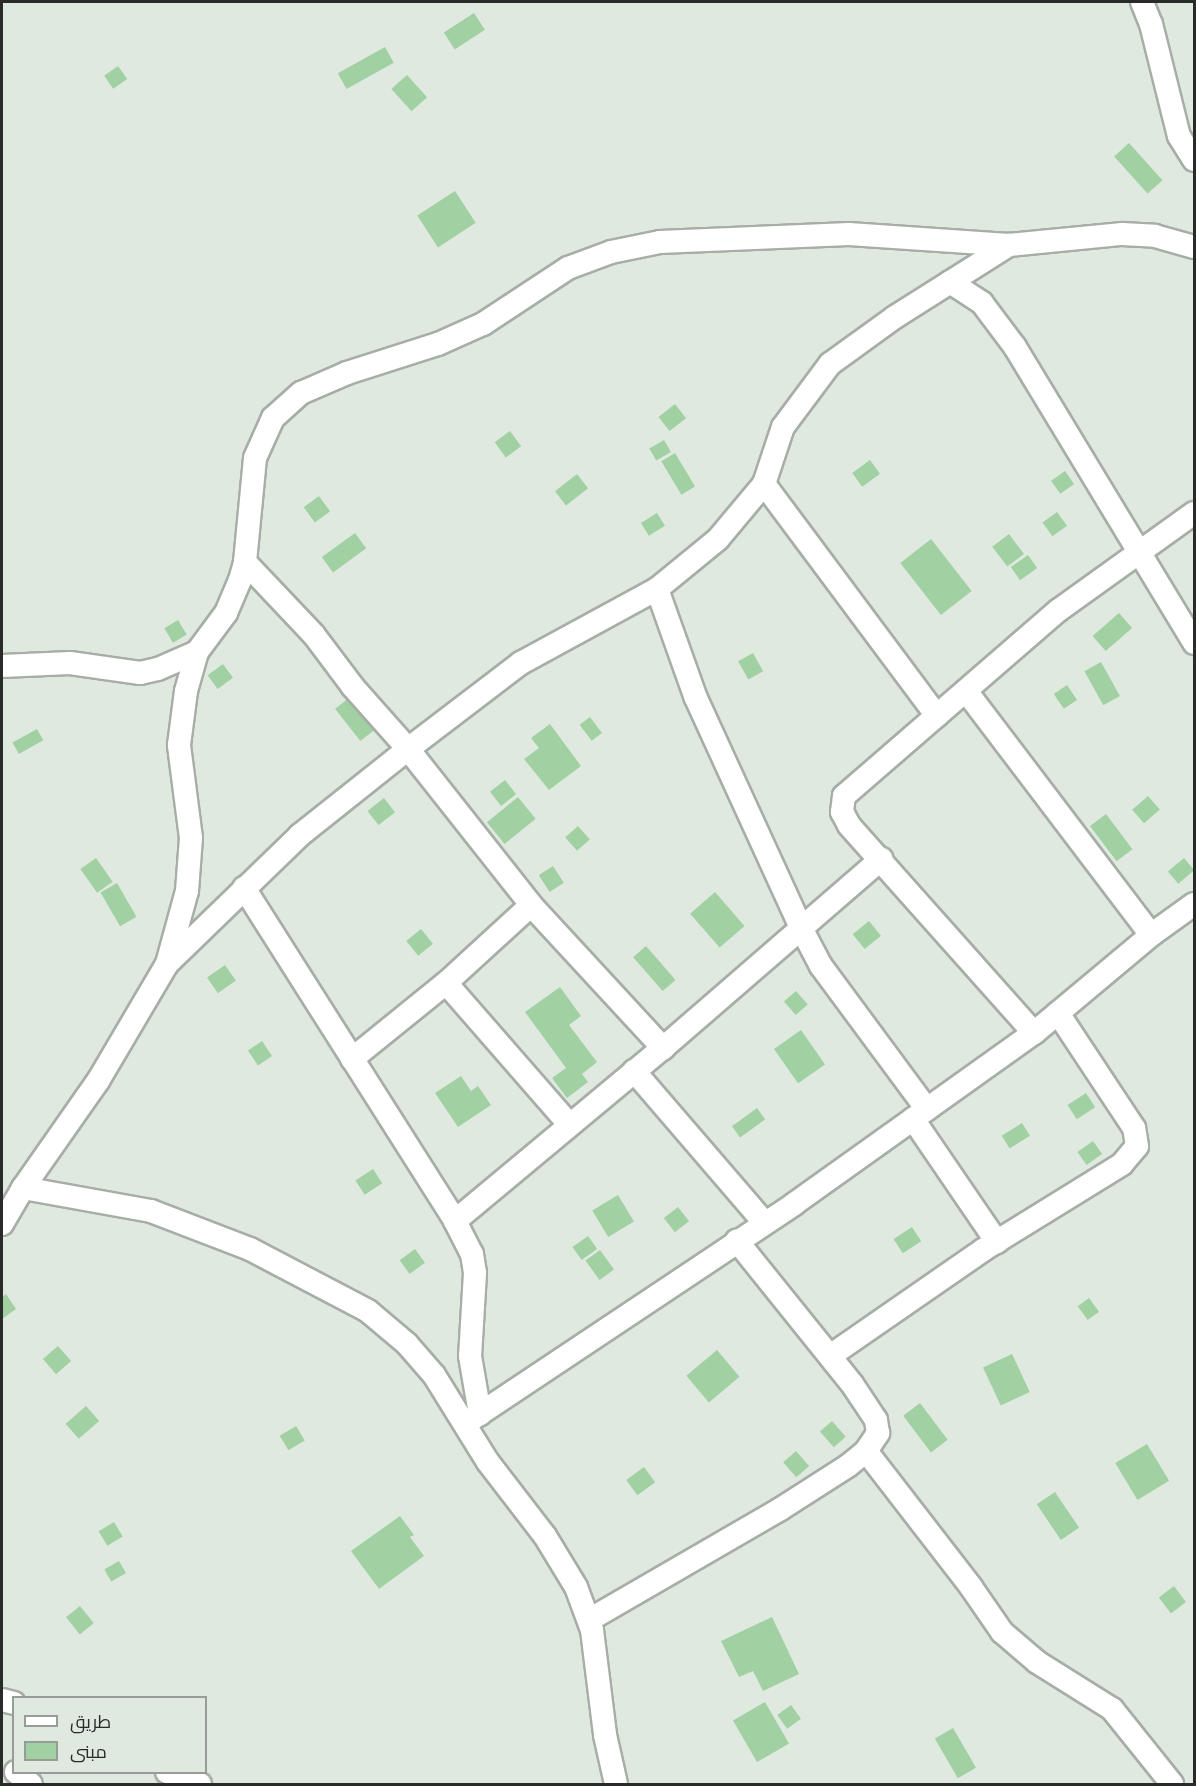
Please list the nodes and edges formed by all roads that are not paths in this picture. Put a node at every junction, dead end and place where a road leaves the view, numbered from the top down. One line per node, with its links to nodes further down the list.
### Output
1 (1142, 2): 2 (street)
2 (1194, 160)
3 (1009, 245): 4 (street); 5 (street); 9 (street)
4 (1194, 247)
5 (950, 282): 6 (street); 8 (street)
6 (764, 484): 10 (street); 15 (street)
7 (1194, 513): 8 (street)
8 (1138, 553): 11 (street); 14 (street)
9 (245, 562): 12 (street); 16 (street)
10 (657, 590): 16 (street); 21 (street)
11 (1194, 643)
12 (197, 652): 13 (street); 23 (street)
13 (2, 666)
14 (966, 691): 15 (street); 22 (street)
15 (937, 716): 17 (street)
16 (408, 748): 18 (street); 20 (street)
17 (880, 859): 21 (street); 26 (street)
18 (244, 888): 23 (street); 28 (street)
19 (1194, 904): 22 (street)
20 (531, 905): 24 (street); 27 (street)
21 (801, 928): 27 (street); 30 (street)
22 (1151, 935): 25 (street)
23 (167, 964): 32 (street)
24 (446, 983): 28 (street); 31 (street)
25 (1058, 1013): 26 (street); 37 (street)
26 (1034, 1033): 30 (street)
27 (663, 1048): 29 (street)
28 (352, 1059): 33 (street)
29 (634, 1071): 31 (street); 34 (street)
30 (920, 1114): 34 (street); 37 (street)
31 (569, 1124): 33 (street)
32 (24, 1188): 35 (street); 39 (street)
33 (455, 1221): 39 (street)
34 (764, 1222): 36 (street)
35 (2, 1224)
36 (737, 1241): 38 (street); 39 (street)
37 (997, 1242): 38 (street)
38 (830, 1356): 40 (street)
39 (473, 1419): 41 (street)
40 (866, 1451): 41 (street); 47 (street)
41 (589, 1620): 46 (street)
42 (17, 1774): 44 (street)
43 (170, 1774): 45 (street)
44 (31, 1785)
45 (200, 1785)
46 (616, 1785)
47 (1172, 1785)

